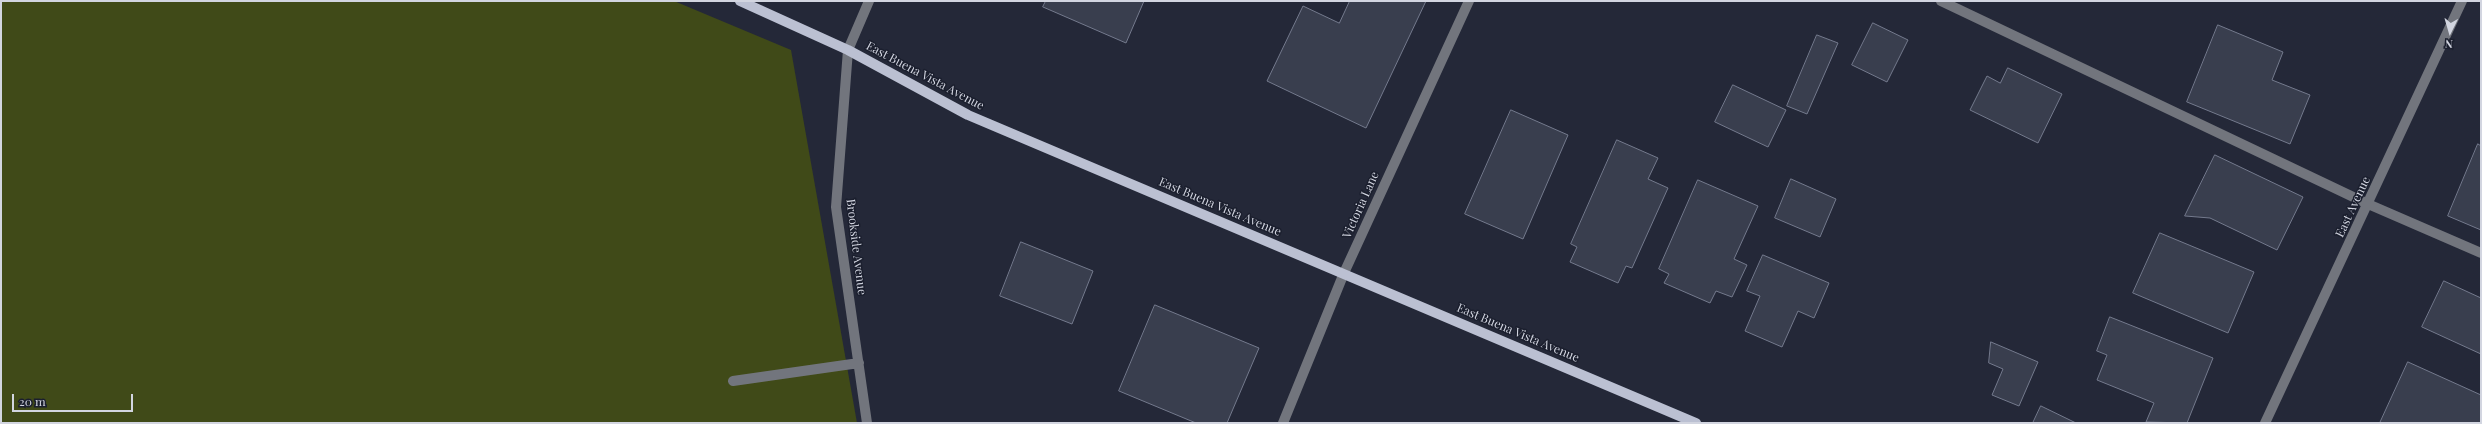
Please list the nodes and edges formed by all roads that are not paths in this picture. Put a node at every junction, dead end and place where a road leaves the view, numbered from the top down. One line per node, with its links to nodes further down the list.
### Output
1 (740, 1): 6 (main road, East Buena Vista Avenue)
2 (869, 1): 6 (street, Brookside Avenue)
3 (1468, 1): 9 (street, Victoria Lane)
4 (1941, 1): 7 (street)
5 (2462, 1): 7 (street, East Avenue)
6 (848, 50): 9 (main road, East Buena Vista Avenue); 10 (street, Brookside Avenue)
7 (2368, 204): 8 (street); 15 (street, East Avenue)
8 (2481, 253)
9 (1344, 274): 13 (street, Victoria Lane); 14 (main road, East Buena Vista Avenue)
10 (858, 363): 11 (street); 12 (street, Brookside Avenue)
11 (733, 381)
12 (867, 423)
13 (1283, 423)
14 (1696, 423)
15 (2265, 423)

